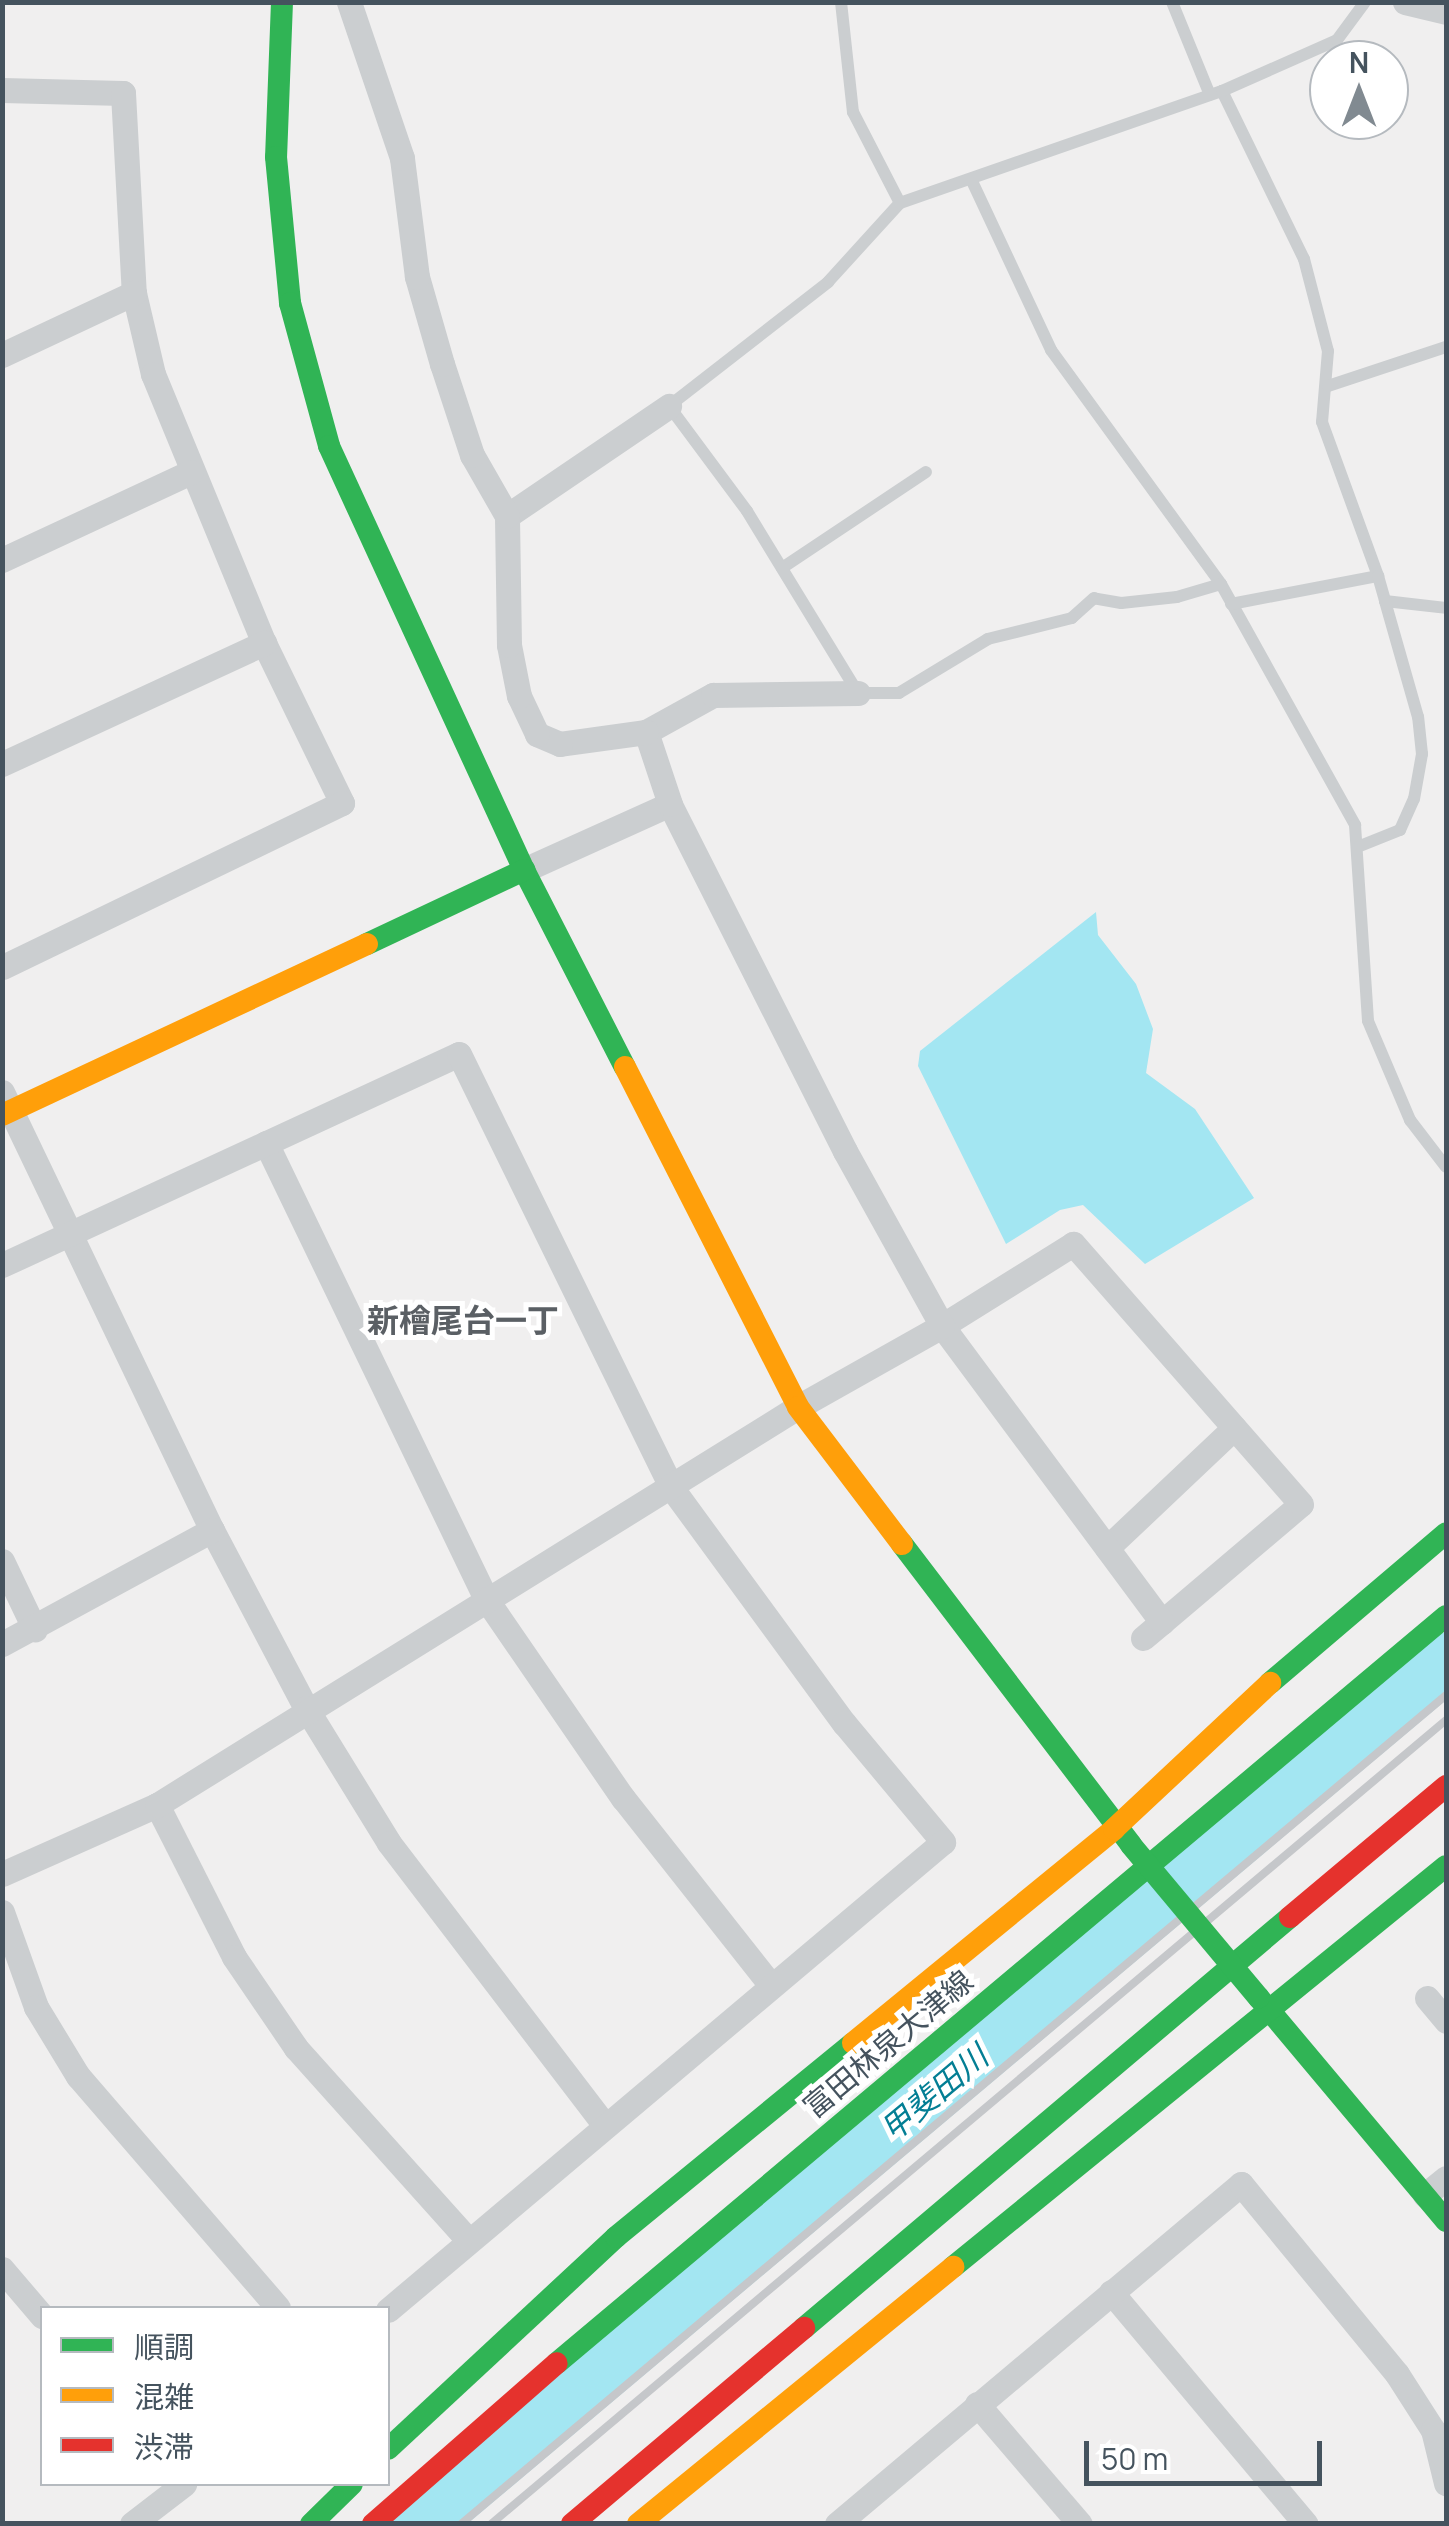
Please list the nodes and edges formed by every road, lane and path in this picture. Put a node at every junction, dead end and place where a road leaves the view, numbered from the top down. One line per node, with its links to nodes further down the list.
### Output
1 (282, 2): 33 (main road)
2 (349, 2): 19 (street)
3 (841, 2): 11 (lane)
4 (1172, 2): 9 (lane)
5 (1365, 2): 9 (lane)
6 (1404, 2): 7 (street)
7 (1446, 12)
8 (2, 90): 12 (street)
9 (1216, 93): 10 (lane); 15 (lane)
10 (971, 179): 11 (lane); 23 (lane)
11 (900, 203): 16 (lane)
12 (134, 293): 14 (street); 17 (street)
13 (1446, 347): 15 (lane)
14 (2, 355)
15 (1328, 386): 22 (lane)
16 (669, 406): 19 (street); 21 (lane)
17 (191, 472): 20 (street); 27 (street)
18 (926, 472): 21 (lane)
19 (507, 516): 29 (street)
20 (2, 560)
21 (782, 568): 28 (lane)
22 (1378, 576): 24 (lane); 25 (lane)
23 (1220, 584): 25 (lane); 28 (lane)
24 (1385, 601): 26 (lane); 32 (lane)
25 (1232, 604): 32 (lane)
26 (1446, 608)
27 (264, 643): 30 (street); 34 (street)
28 (858, 693): 29 (street)
29 (646, 732): 31 (street)
30 (2, 764)
31 (670, 804): 33 (street); 40 (street)
32 (1360, 846): 37 (lane)
33 (524, 870): 35 (main road); 41 (main road)
34 (2, 967)
35 (5, 1106): 38 (street)
36 (266, 1142): 38 (street); 43 (street); 48 (street)
37 (1446, 1167)
38 (72, 1233): 39 (street); 44 (street)
39 (2, 1264)
40 (942, 1326): 41 (street); 42 (street); 46 (street)
41 (798, 1408): 43 (street); 55 (main road)
42 (1234, 1428): 46 (street); 46 (street)
43 (671, 1487): 48 (street); 59 (street)
44 (212, 1530): 50 (street); 52 (street)
45 (1446, 1533): 55 (main road)
46 (1107, 1548)
47 (2, 1561): 50 (street)
48 (486, 1599): 52 (street); 59 (street)
49 (1446, 1616): 81 (main road, 富田林泉大津線)
50 (35, 1630): 51 (street)
51 (2, 1644)
52 (306, 1708): 54 (street); 63 (street)
53 (1446, 1786): 82 (main road)
54 (157, 1805): 57 (street); 67 (street)
55 (1122, 1837): 61 (main road, bridge); 74 (main road)
56 (1446, 1866): 61 (main road)
57 (2, 1874)
58 (2, 1912): 70 (street)
59 (770, 1984): 63 (street)
60 (1427, 1998): 62 (street)
61 (1265, 2006): 65 (main road); 83 (main road)
62 (1446, 2021)
63 (604, 2124): 67 (street)
64 (1446, 2178): 65 (street)
65 (1425, 2195): 66 (main road)
66 (1446, 2220)
67 (468, 2240): 71 (street)
68 (2, 2269): 72 (street)
69 (1111, 2292): 73 (street); 75 (street); 85 (street)
70 (276, 2306)
71 (390, 2308)
72 (40, 2314)
73 (978, 2404): 78 (street); 84 (street)
74 (390, 2448)
75 (1446, 2483)
76 (181, 2486): 79 (street)
77 (350, 2486): 80 (main road)
78 (849, 2520)
79 (132, 2524)
80 (311, 2524)
81 (373, 2524)
82 (572, 2524)
83 (638, 2524)
84 (1080, 2524)
85 (1306, 2524)

